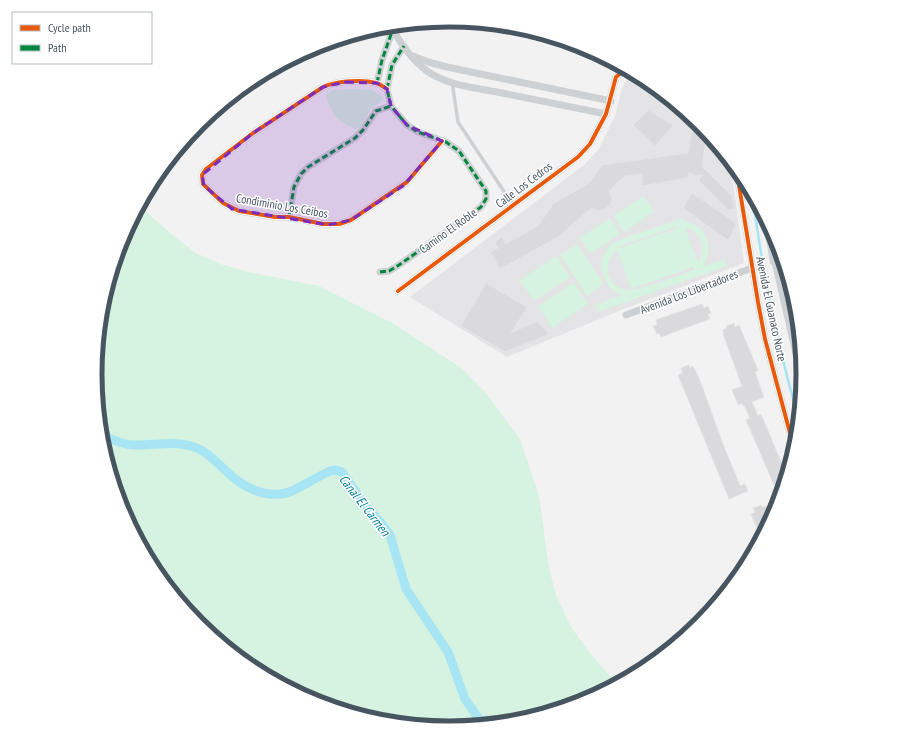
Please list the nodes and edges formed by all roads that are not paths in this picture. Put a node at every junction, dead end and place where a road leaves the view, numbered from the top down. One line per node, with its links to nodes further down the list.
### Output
1 (391, 32): 9 (street)
2 (395, 32): 3 (street)
3 (404, 46): 4 (street); 10 (street)
4 (412, 55): 5 (street); 7 (street)
5 (447, 67): 7 (street); 11 (street)
6 (621, 73): 11 (street, Calle Los Cedros)
7 (443, 79): 8 (street)
8 (452, 82): 13 (street); 16 (lane)
9 (377, 83): 10 (street, Condiminio Los Ceibos); 17 (street, Condiminio Los Ceibos)
10 (387, 89): 12 (street)
11 (611, 101): 13 (street, Calle Los Cedros)
12 (391, 106): 14 (street); 17 (street, Condiminio Los Ceibos)
13 (606, 114): 16 (street, Calle Los Cedros)
14 (442, 140): 17 (street, Condiminio Los Ceibos); 20 (street, Camino El Roble)
15 (738, 181): 18 (street, Avenida El Guanaco Norte)
16 (513, 205): 21 (street, Calle Los Cedros)
17 (289, 217)
18 (752, 268): 22 (street, Avenida Los Libertadores); 24 (street, Avenida El Guanaco Norte)
19 (780, 268): 23 (street, Avenida El Guanaco Norte)
20 (380, 272)
21 (398, 291)
22 (626, 315)
23 (795, 345)
24 (791, 436)

